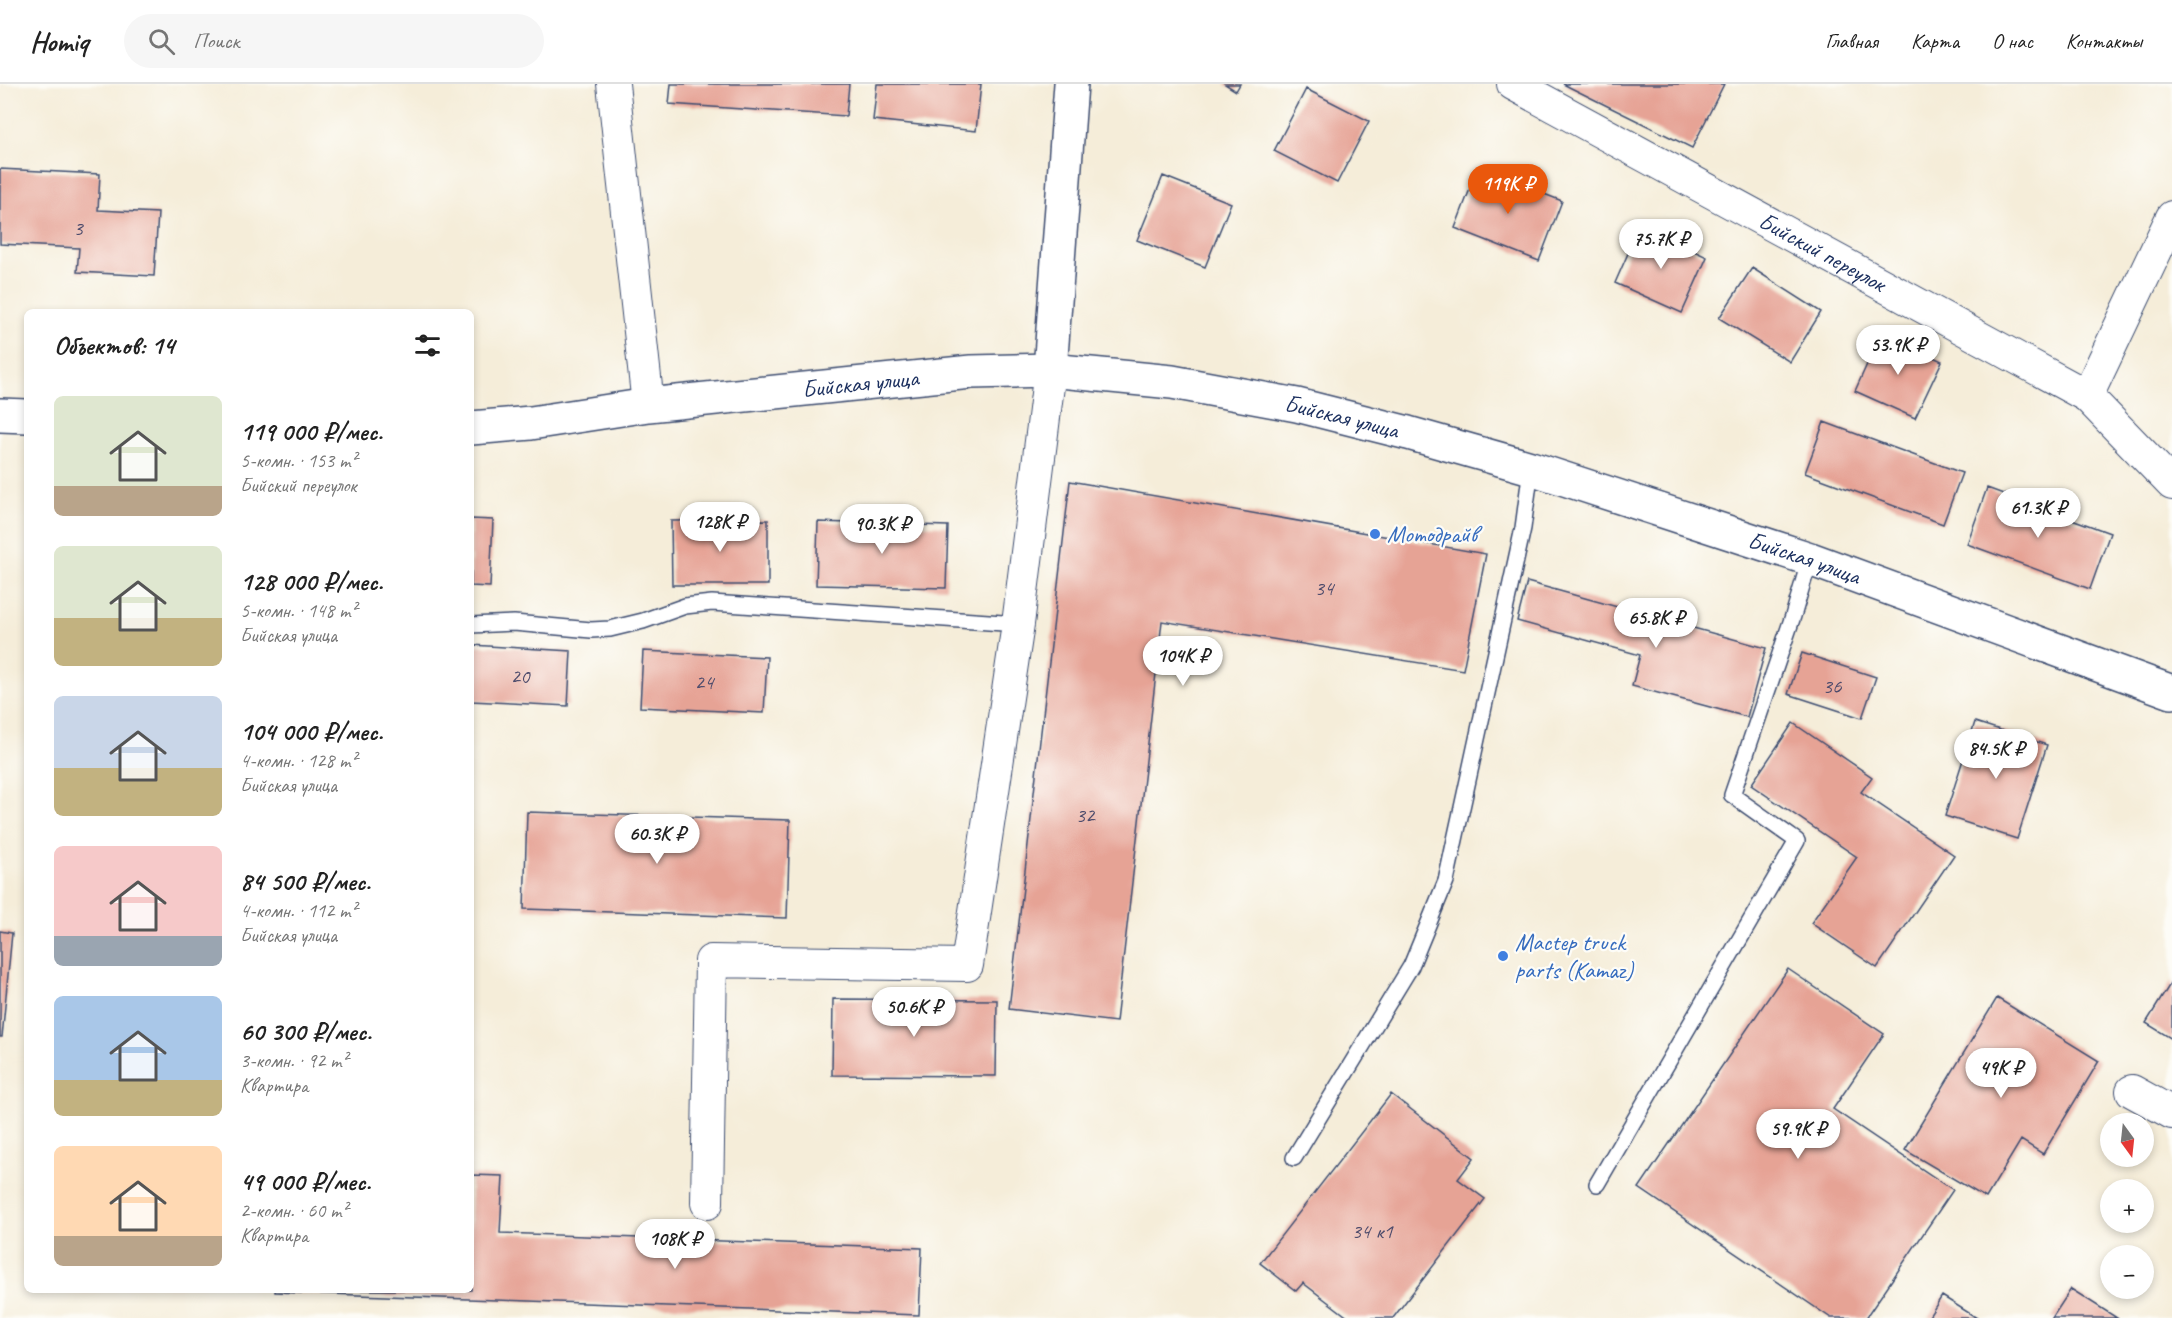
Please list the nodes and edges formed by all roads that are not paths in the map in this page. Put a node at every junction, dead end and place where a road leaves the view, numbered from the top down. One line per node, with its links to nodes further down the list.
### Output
1 (613, 84): 7 (street)
2 (1071, 84): 5 (main road)
3 (1513, 84): 6 (street, Бийский переулок)
4 (2172, 217): 6 (street)
5 (1050, 370): 7 (main road, Бийская улица); 11 (main road, Бийская улица); 14 (street)
6 (2087, 396): 12 (street, Бийский переулок)
7 (648, 405): 10 (main road, Бийская улица)
8 (0, 415): 9 (main road)
9 (24, 416)
10 (474, 428)
11 (1531, 468): 13 (main road, Бийская улица); 19 (lane)
12 (2172, 484)
13 (1810, 559): 16 (main road, Бийская улица); 20 (lane)
14 (1018, 624): 15 (lane); 21 (street)
15 (474, 625)
16 (2172, 692)
17 (2132, 1091): 18 (street)
18 (2172, 1113)
19 (1294, 1158)
20 (1597, 1184)
21 (706, 1203)

